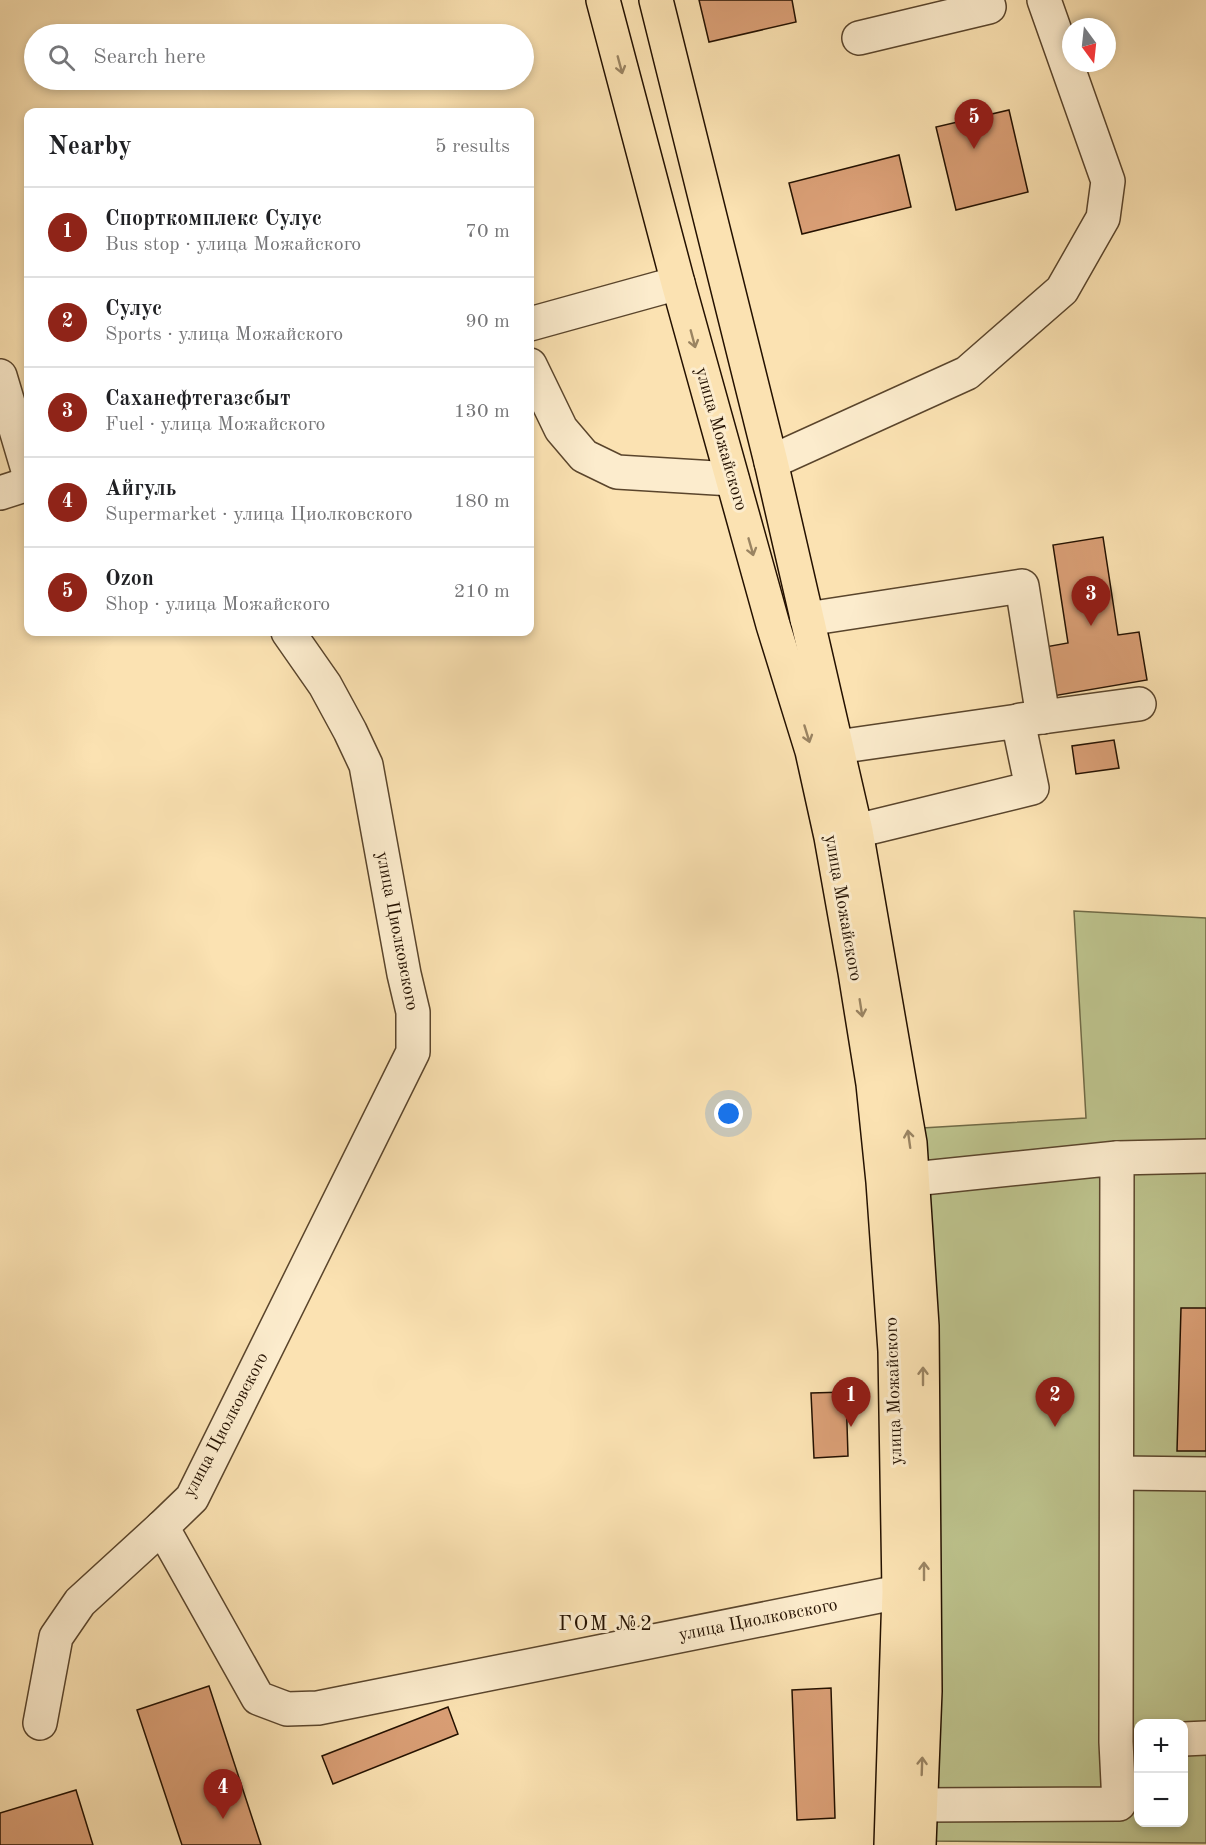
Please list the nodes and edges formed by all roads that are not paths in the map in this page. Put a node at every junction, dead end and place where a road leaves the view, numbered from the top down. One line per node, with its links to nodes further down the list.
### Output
1 (603, 0): 6 (main road, улица Можайского, one-way to 6)
2 (656, 0): 11 (main road, улица Можайского)
3 (987, 0): 5 (street)
4 (1044, 0): 11 (street)
5 (859, 38)
6 (678, 283): 7 (street); 12 (main road, улица Можайского, one-way to 12)
7 (534, 323)
8 (534, 372): 12 (street)
9 (0, 376): 10 (street)
10 (24, 457)
11 (771, 462): 15 (main road, улица Можайского)
12 (732, 479): 27 (main road, улица Можайского, one-way to 27)
13 (24, 485): 14 (street)
14 (0, 493)
15 (807, 619): 18 (street); 19 (main road, улица Можайского)
16 (291, 636): 26 (street, улица Циолковского)
17 (1139, 704): 18 (street)
18 (1030, 719): 19 (street); 20 (street)
19 (837, 747): 20 (main road, улица Можайского)
20 (856, 831): 23 (main road, улица Можайского, one-way to 20)
21 (1206, 1156): 22 (street)
22 (1117, 1158): 23 (street); 24 (street)
23 (913, 1179): 32 (main road, улица Можайского, one-way to 23)
24 (1118, 1473): 25 (street); 31 (street)
25 (1206, 1474)
26 (162, 1527): 27 (street, улица Циолковского); 28 (street)
27 (900, 1592): 33 (main road, улица Можайского)
28 (40, 1723)
29 (1206, 1738): 30 (street)
30 (1188, 1739)
31 (1127, 1741): 32 (street)
32 (920, 1805): 34 (main road, улица Можайского)
33 (891, 1845)
34 (919, 1845)

